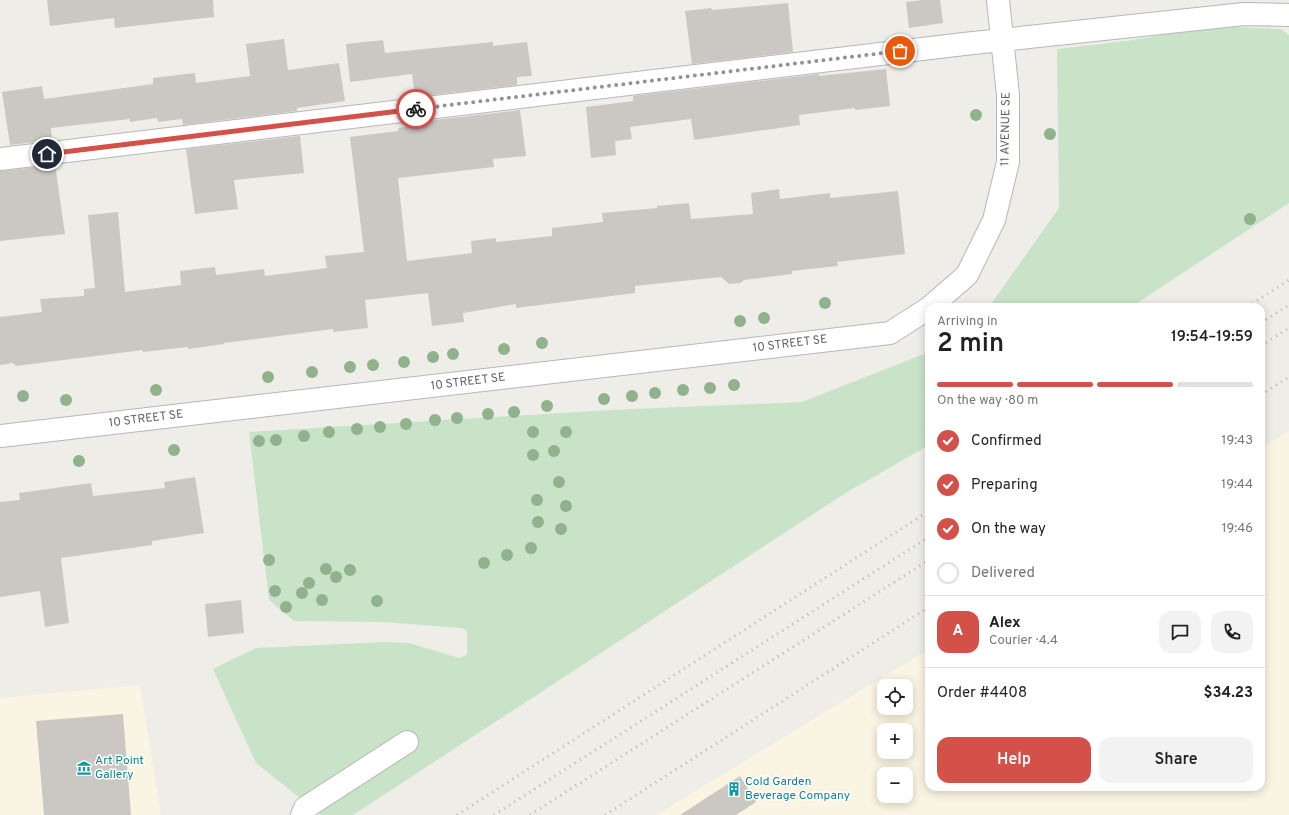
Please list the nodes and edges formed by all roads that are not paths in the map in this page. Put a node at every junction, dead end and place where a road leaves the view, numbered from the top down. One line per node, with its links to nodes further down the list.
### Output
1 (998, 0): 3 (street, 11 AVENUE SE)
2 (1289, 15): 3 (street)
3 (1003, 39): 4 (street); 5 (street, 11 AVENUE SE)
4 (0, 159)
5 (966, 275): 6 (street, 10 STREET SE)
6 (934, 303)
7 (925, 310): 8 (street, 10 STREET SE)
8 (0, 436)
9 (407, 742): 10 (street)
10 (302, 815)

